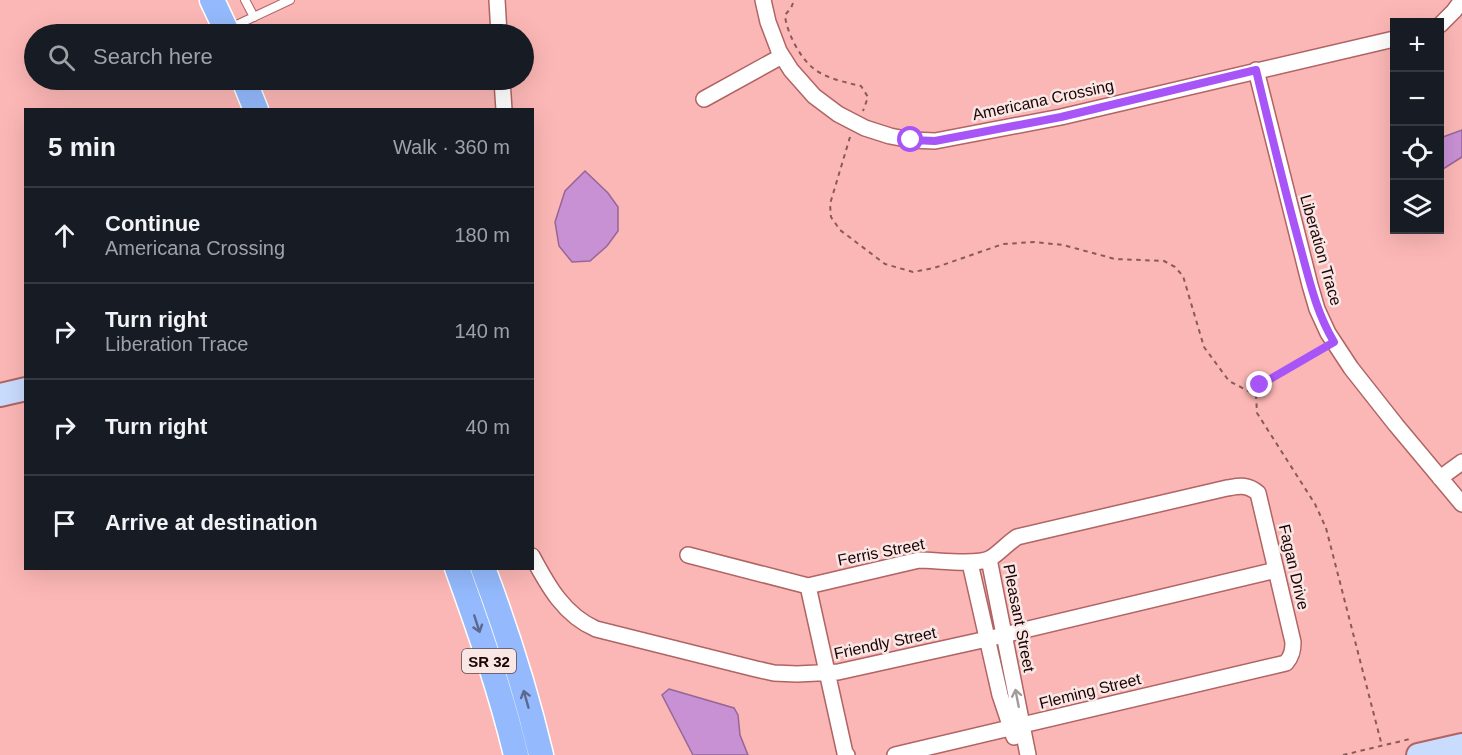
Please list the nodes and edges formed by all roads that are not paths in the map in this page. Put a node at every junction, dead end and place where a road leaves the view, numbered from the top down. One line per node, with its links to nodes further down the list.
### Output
1 (212, 0): 9 (main road)
2 (245, 0): 7 (lane)
3 (290, 0): 7 (lane)
4 (497, 0): 11 (street)
5 (764, 0): 13 (street, Americana Crossing)
6 (1462, 0): 8 (street)
7 (254, 17): 10 (lane)
8 (1444, 21)
9 (223, 24)
10 (241, 24)
11 (499, 24)
12 (1390, 40): 14 (street, Americana Crossing)
13 (782, 56): 14 (street, Americana Crossing); 17 (street)
14 (1256, 70): 23 (street, Liberation Trace)
15 (248, 90): 18 (main road)
16 (503, 90): 19 (street)
17 (704, 99)
18 (255, 108)
19 (504, 108)
20 (24, 389): 21 (main road)
21 (0, 395)
22 (1462, 462): 23 (street)
23 (1440, 478): 25 (street, Liberation Trace)
24 (1251, 488): 28 (street, Ferris Street); 32 (street, Fagan Drive)
25 (1462, 504)
26 (688, 555): 33 (street, Ferris Street)
27 (534, 559): 37 (street, Friendly Street)
28 (989, 559): 29 (street, Ferris Street); 34 (street, Pleasant Street)
29 (970, 562): 33 (street, Ferris Street); 35 (street, Pleasant Street)
30 (458, 570): 41 (main road, SR 32, one-way to 41)
31 (484, 570): 42 (main road, SR 32, one-way to 31)
32 (1276, 570): 34 (street, Friendly Street); 36 (street, Fagan Drive)
33 (808, 586): 37 (street)
34 (1005, 635): 35 (street, Friendly Street); 38 (street, Pleasant Street, one-way to 34)
35 (987, 639): 37 (street, Friendly Street); 38 (street, Pleasant Street)
36 (1290, 658): 38 (street, Fleming Street)
37 (828, 673): 43 (street)
38 (1016, 727): 44 (street, Fleming Street); 45 (street, Pleasant Street); 46 (street, Pleasant Street)
39 (1462, 745): 40 (main road)
40 (1417, 746)
41 (516, 755)
42 (541, 755)
43 (847, 755)
44 (895, 755)
45 (1019, 755)
46 (1028, 755)

